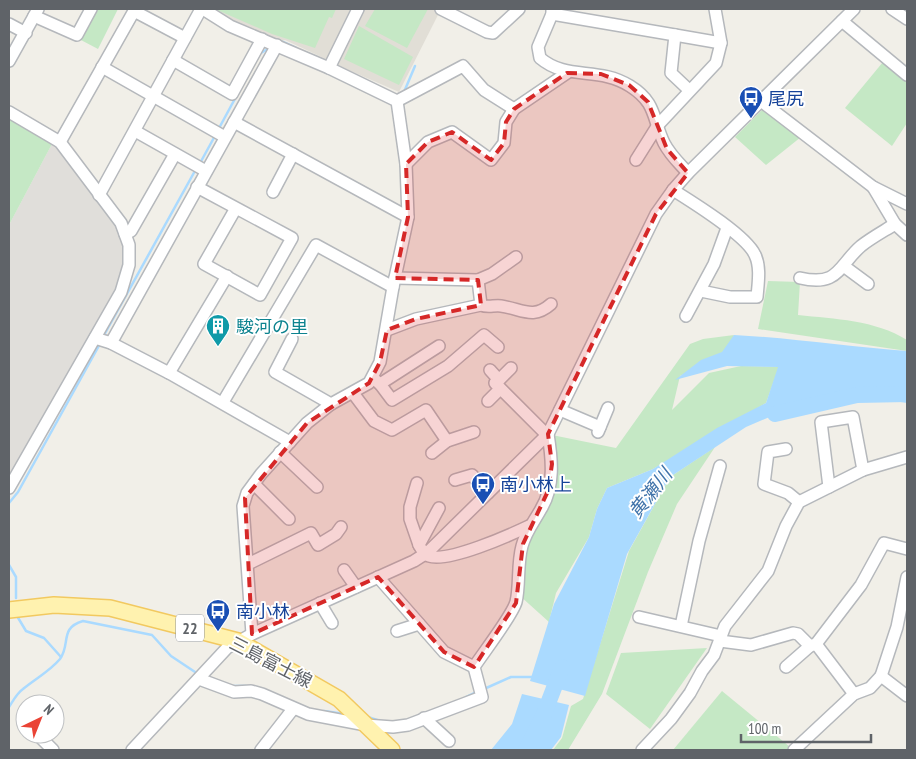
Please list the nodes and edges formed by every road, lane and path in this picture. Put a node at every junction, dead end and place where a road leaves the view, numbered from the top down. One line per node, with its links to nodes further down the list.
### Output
1 (91, 9): 11 (street)
2 (202, 9): 18 (street); 19 (street)
3 (358, 9): 25 (street)
4 (441, 9): 13 (street)
5 (467, 9): 13 (street)
6 (519, 9): 13 (street)
7 (715, 9): 20 (street)
8 (853, 9): 14 (street)
9 (892, 9): 12 (street)
10 (552, 11): 17 (street); 26 (street)
11 (36, 12): 16 (street)
12 (907, 19)
13 (462, 20)
14 (842, 21): 27 (street); 30 (street)
15 (9, 24): 16 (street)
16 (26, 33): 23 (street)
17 (675, 35): 20 (street); 28 (street)
18 (185, 38): 22 (street); 24 (street)
19 (262, 39): 21 (street); 22 (street)
20 (721, 43): 28 (street)
21 (277, 45): 25 (street); 34 (street)
22 (173, 60): 29 (street)
23 (9, 61)
24 (102, 67): 29 (street); 38 (street)
25 (329, 68): 31 (street)
26 (567, 73): 32 (street); 35 (street)
27 (907, 75)
28 (689, 90): 35 (street)
29 (154, 96): 36 (street); 37 (street)
30 (761, 101): 44 (street); 46 (street)
31 (397, 102): 32 (street); 42 (street)
32 (514, 109): 42 (street)
33 (9, 112): 38 (street)
34 (234, 122): 37 (street); 40 (street)
35 (658, 126): 41 (street); 44 (street)
36 (135, 131): 39 (street); 49 (street)
37 (225, 137): 43 (street)
38 (60, 142): 49 (street)
39 (175, 154): 43 (street); 55 (street)
40 (292, 154): 48 (street); 52 (street)
41 (636, 160)
42 (406, 164): 52 (street)
43 (206, 171): 45 (street)
44 (688, 173): 47 (street)
45 (197, 187): 51 (street); 71 (street)
46 (873, 188): 50 (street); 53 (street)
47 (673, 190): 54 (street); 84 (street)
48 (273, 192)
49 (99, 195): 55 (street)
50 (907, 204)
51 (236, 208): 59 (street); 59 (street)
52 (408, 217): 62 (street)
53 (895, 224): 56 (street); 58 (street)
54 (727, 228): 64 (street); 64 (street)
55 (125, 234): 69 (street)
56 (907, 235)
57 (516, 257): 61 (street)
58 (845, 267): 60 (street); 63 (street)
59 (227, 276): 76 (street)
60 (800, 278)
61 (478, 280): 62 (street); 65 (street)
62 (394, 282): 68 (street); 81 (street)
63 (868, 284)
64 (701, 291): 67 (street)
65 (481, 304): 66 (street); 68 (street)
66 (551, 304)
67 (686, 316)
68 (386, 330): 77 (street)
69 (95, 338): 71 (street); 100 (street)
70 (292, 339): 82 (street)
71 (111, 343): 76 (street)
72 (439, 346): 77 (street)
73 (498, 347): 77 (street)
74 (511, 368): 78 (street)
75 (490, 370): 78 (street)
76 (168, 373): 81 (street)
77 (376, 381): 79 (street)
78 (499, 385): 80 (street); 86 (street)
79 (353, 393): 82 (street); 87 (street)
80 (488, 401)
81 (223, 402): 88 (street)
82 (331, 404): 88 (street)
83 (608, 408): 84 (street)
84 (560, 410): 86 (street)
85 (474, 432): 87 (street)
86 (547, 435): 101 (street); 105 (street)
87 (447, 441): 91 (street)
88 (290, 442): 90 (street)
89 (786, 449): 102 (street)
90 (280, 452): 97 (street); 98 (street)
91 (432, 453)
92 (907, 457): 94 (street)
93 (720, 466): 119 (street)
94 (863, 470): 99 (street); 99 (street)
95 (456, 480): 101 (street)
96 (417, 483): 108 (street)
97 (254, 484): 104 (street); 109 (street)
98 (317, 487)
99 (829, 487): 102 (street)
100 (9, 488)
101 (488, 493): 108 (street)
102 (799, 502): 122 (street)
103 (439, 508): 108 (street)
104 (289, 520)
105 (529, 526): 108 (street); 125 (street)
106 (341, 527): 109 (street)
107 (907, 549): 124 (street)
108 (422, 550): 111 (street)
109 (248, 564): 121 (street)
110 (344, 570): 113 (street)
111 (378, 577): 113 (street); 118 (street)
112 (907, 583): 127 (street)
113 (356, 587): 114 (street)
114 (320, 603): 117 (street); 121 (street)
115 (9, 610): 123 (main road, 三島富士線 / 22)
116 (639, 617): 119 (street)
117 (332, 623)
118 (419, 624): 120 (street); 125 (street)
119 (681, 626): 122 (street)
120 (397, 631)
121 (252, 634): 123 (street)
122 (720, 639): 124 (street); 138 (street)
123 (238, 642): 128 (street); 133 (main road, 三島富士線 / 22)
124 (813, 645): 126 (street); 129 (street)
125 (474, 667): 132 (street)
126 (786, 667)
127 (881, 676): 129 (street); 130 (street)
128 (199, 679): 131 (street); 135 (street)
129 (854, 694): 139 (street)
130 (907, 696)
131 (292, 709): 133 (street); 136 (street)
132 (424, 718): 133 (street); 134 (street)
133 (359, 719): 137 (main road, 三島富士線 / 22)
134 (449, 741)
135 (132, 750)
136 (261, 750)
137 (392, 750)
138 (642, 750)
139 (794, 750)

